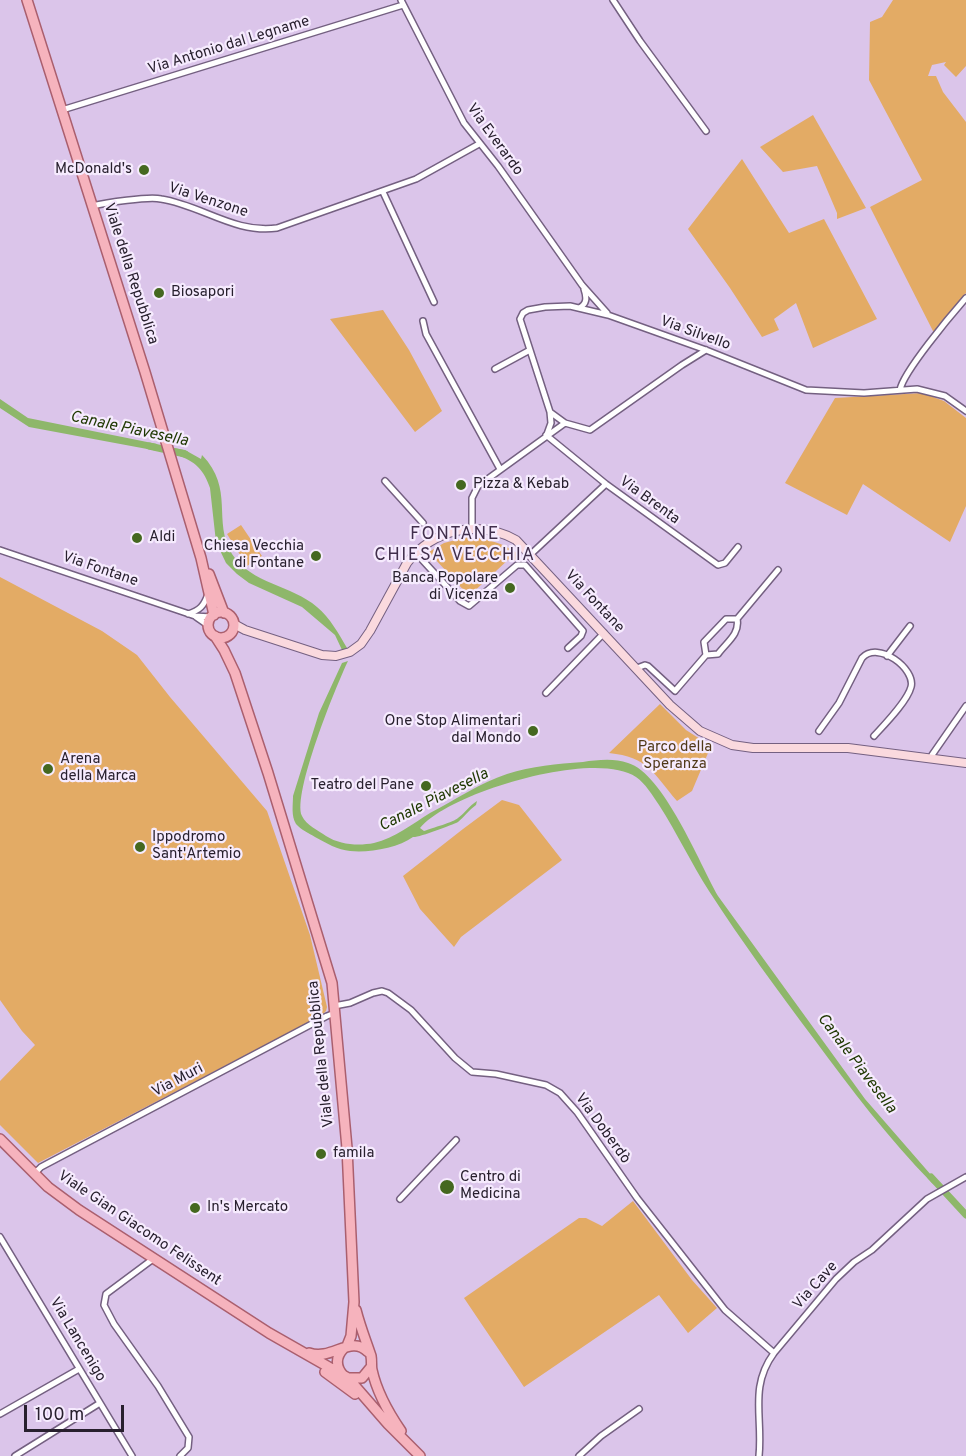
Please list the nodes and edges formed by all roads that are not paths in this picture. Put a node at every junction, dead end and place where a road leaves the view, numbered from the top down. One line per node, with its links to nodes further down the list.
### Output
1 (27, 0): 4 (main road, Viale della Repubblica)
2 (613, 0): 5 (street)
3 (402, 3): 4 (street, Via Antonio dal Legname); 6 (street, Via Everardo)
4 (62, 110): 8 (main road, Viale della Repubblica)
5 (706, 131)
6 (479, 144): 7 (street, Via Venzone); 9 (street, Via Everardo)
7 (383, 192): 8 (street, Via Venzone); 11 (street)
8 (92, 206): 34 (main road, Viale della Repubblica)
9 (582, 285): 12 (street); 13 (street, Via Everardo)
10 (966, 298): 20 (street)
11 (434, 303)
12 (579, 308): 13 (street, Via Silvello); 16 (street, Via Silvello)
13 (608, 315): 15 (street, Via Silvello)
14 (423, 321): 25 (street)
15 (689, 344): 17 (street, Via Silvello); 18 (street)
16 (530, 350): 19 (street); 22 (street, Via Silvello)
17 (706, 350): 18 (street); 20 (street, Via Silvello)
18 (682, 364): 23 (street)
19 (495, 369)
20 (900, 390): 21 (street, Via Silvello)
21 (966, 411)
22 (550, 412): 23 (street); 24 (street)
23 (564, 423): 24 (street)
24 (546, 435): 25 (street); 27 (street, Via Brenta)
25 (500, 469): 29 (street)
26 (385, 481): 28 (street)
27 (606, 484): 30 (street, Via Brenta); 33 (street)
28 (423, 523)
29 (472, 528): 32 (street, Via Fontane); 33 (street, Via Fontane)
30 (738, 547)
31 (0, 550): 39 (street, Via Fontane)
32 (415, 552): 37 (street); 43 (street, Via Fontane)
33 (531, 554): 36 (street, Via Fontane)
34 (201, 558): 38 (main road, Viale della Repubblica); 40 (main road, Viale della Repubblica)
35 (778, 570): 41 (street)
36 (550, 575): 37 (street); 44 (street, Via Fontane)
37 (541, 583): 46 (street)
38 (209, 593): 39 (street); 40 (main road, Viale della Repubblica)
39 (192, 615): 40 (street, Via Fontane)
40 (214, 618): 43 (main road, Viale della Repubblica); 45 (main road, Viale della Repubblica)
41 (737, 619): 47 (street); 47 (street)
42 (910, 626): 48 (street)
43 (232, 631): 45 (main road); 50 (main road, Viale della Repubblica)
44 (604, 633): 49 (street, Via Fontane); 52 (street)
45 (215, 636): 50 (main road, Viale della Repubblica)
46 (568, 648)
47 (706, 655): 51 (street)
48 (887, 656): 55 (street); 56 (street)
49 (637, 668): 51 (street); 53 (street, Via Fontane)
50 (235, 673): 59 (main road, Viale della Repubblica)
51 (675, 691): 53 (street)
52 (546, 693)
53 (670, 705): 57 (street, Via Fontane)
54 (966, 706): 57 (street)
55 (819, 731)
56 (874, 736)
57 (931, 759): 58 (street, Via Fontane)
58 (966, 763)
59 (335, 1010): 63 (street, Via Muri); 69 (main road, Viale della Repubblica); 73 (street, Via Doberdò)
60 (0, 1139): 63 (main road, Viale Gian Giacomo Felissent)
61 (456, 1140): 62 (street)
62 (424, 1173): 65 (street); 66 (street)
63 (34, 1174): 68 (main road, Viale Gian Giacomo Felissent)
64 (966, 1177): 73 (street, Via Cave)
65 (430, 1179)
66 (400, 1198)
67 (0, 1238): 75 (street, Via Lancenigo)
68 (153, 1259): 70 (main road, Viale Gian Giacomo Felissent); 85 (street)
69 (354, 1302): 71 (main road); 72 (main road)
70 (269, 1333): 71 (main road, Viale Gian Giacomo Felissent); 76 (main road, Viale Gian Giacomo Felissent); 80 (main road)
71 (345, 1347): 72 (main road, Viale Gian Giacomo Felissent); 76 (main road)
72 (369, 1353): 74 (main road, Viale Gian Giacomo Felissent)
73 (774, 1353): 88 (street, Via Cave)
74 (371, 1367): 76 (main road); 81 (main road, Viale Gian Giacomo Felissent)
75 (79, 1369): 77 (street, Via Lancenigo); 79 (street)
76 (346, 1377): 80 (main road, Viale Gian Giacomo Felissent)
77 (100, 1403): 82 (street, Via Lancenigo); 83 (street)
78 (639, 1409): 87 (street)
79 (0, 1414)
80 (388, 1424): 81 (main road, Viale Gian Giacomo Felissent)
81 (408, 1442): 86 (main road, Viale Gian Giacomo Felissent)
82 (131, 1454): 84 (street)
83 (15, 1456)
84 (122, 1456)
85 (180, 1456)
86 (420, 1456)
87 (579, 1456)
88 (759, 1456)

